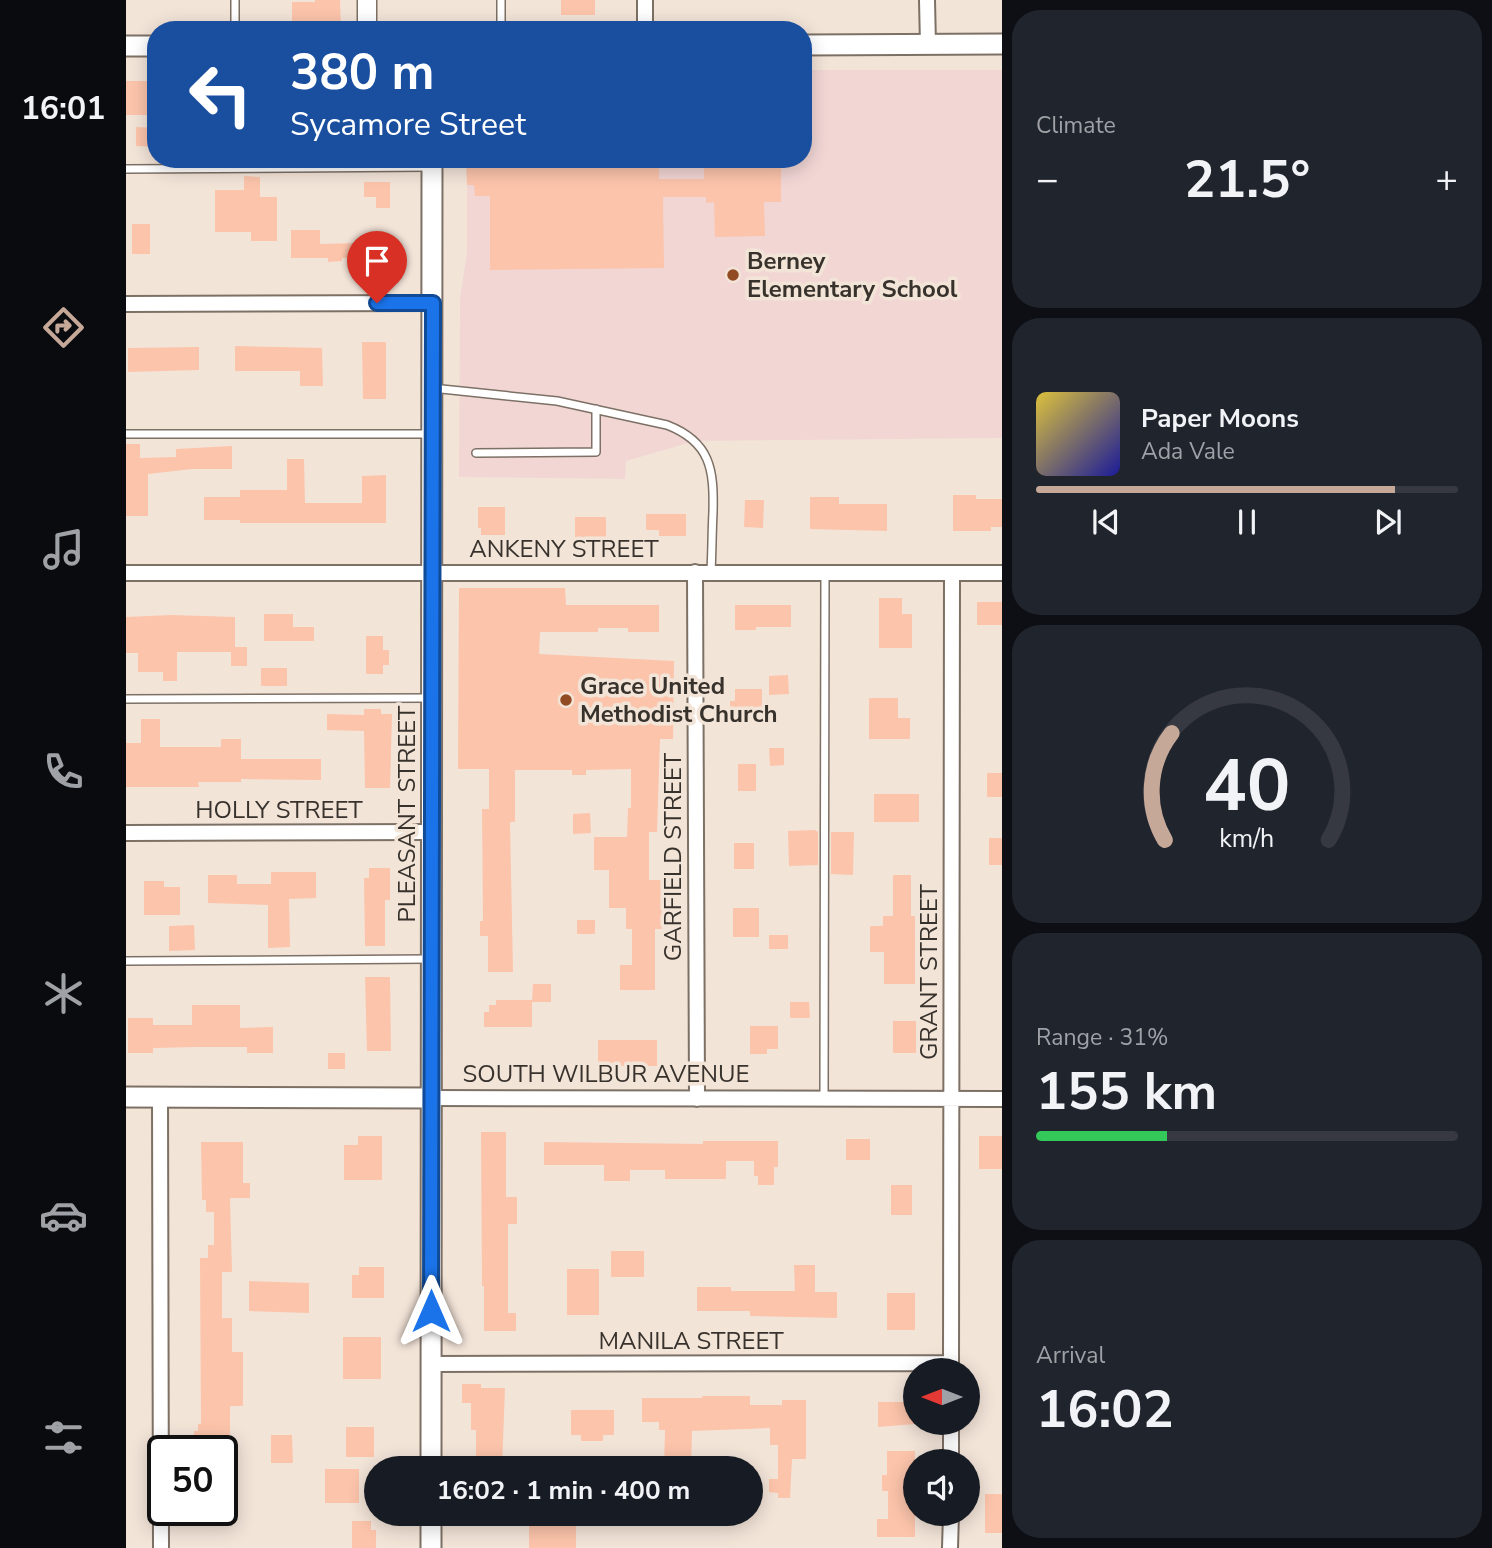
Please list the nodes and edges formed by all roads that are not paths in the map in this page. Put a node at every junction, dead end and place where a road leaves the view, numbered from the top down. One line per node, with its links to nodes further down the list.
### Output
1 (235, 0): 6 (lane)
2 (367, 0): 7 (street)
3 (501, 0): 8 (lane)
4 (645, 0): 9 (street)
5 (927, 0): 12 (street)
6 (235, 21)
7 (367, 21)
8 (500, 21)
9 (645, 21)
10 (1002, 44): 12 (main road)
11 (812, 45): 12 (main road)
12 (928, 45)
13 (126, 46): 14 (main road)
14 (147, 46)
15 (177, 168): 17 (lane)
16 (432, 168): 18 (main road, PLEASANT STREET)
17 (126, 169)
18 (433, 303): 19 (street); 20 (main road, PLEASANT STREET)
19 (126, 304)
20 (432, 388): 21 (lane); 22 (main road, PLEASANT STREET)
21 (596, 409): 24 (lane); 27 (lane)
22 (432, 433): 23 (lane); 25 (main road, PLEASANT STREET)
23 (126, 434)
24 (476, 453)
25 (432, 572): 26 (street, ANKENY STREET); 28 (street, ANKENY STREET); 32 (main road, PLEASANT STREET)
26 (695, 572): 27 (street, ANKENY STREET); 42 (street, GARFIELD STREET)
27 (712, 572): 29 (street, ANKENY STREET)
28 (126, 573)
29 (825, 573): 30 (street, ANKENY STREET); 40 (lane)
30 (952, 573): 31 (street, ANKENY STREET); 43 (street, GRANT STREET)
31 (1002, 573)
32 (431, 698): 33 (lane); 34 (main road, PLEASANT STREET)
33 (126, 699)
34 (433, 832): 35 (street, HOLLY STREET); 36 (main road, PLEASANT STREET)
35 (126, 833)
36 (431, 959): 37 (lane); 41 (main road, PLEASANT STREET)
37 (126, 961)
38 (126, 1097): 39 (main road, SOUTH WILBUR AVENUE)
39 (160, 1097): 41 (main road, SOUTH WILBUR AVENUE); 51 (street)
40 (824, 1097): 42 (street, SOUTH WILBUR AVENUE); 43 (street, SOUTH WILBUR AVENUE)
41 (431, 1098): 42 (street, SOUTH WILBUR AVENUE); 46 (main road, PLEASANT STREET)
42 (696, 1099)
43 (951, 1099): 44 (street, SOUTH WILBUR AVENUE); 45 (street, GRANT STREET)
44 (1002, 1099)
45 (951, 1358)
46 (431, 1364): 47 (street, MANILA STREET); 48 (main road, PLEASANT STREET)
47 (903, 1367)
48 (431, 1456)
49 (431, 1526): 52 (main road)
50 (951, 1526): 53 (street)
51 (161, 1548)
52 (431, 1548)
53 (950, 1548)

